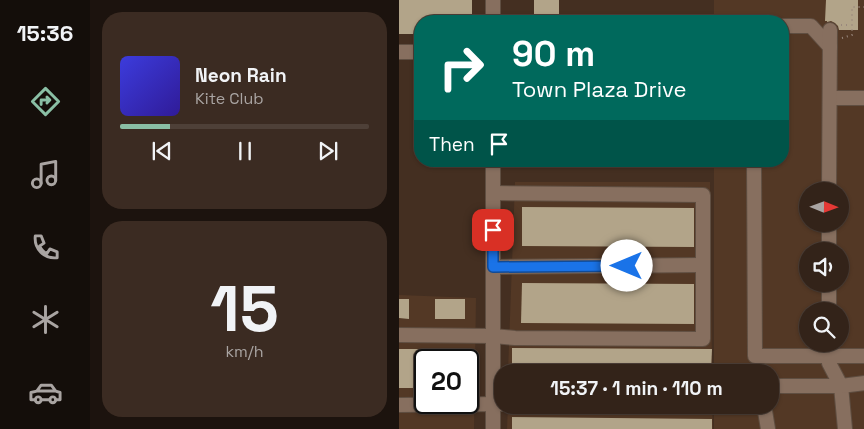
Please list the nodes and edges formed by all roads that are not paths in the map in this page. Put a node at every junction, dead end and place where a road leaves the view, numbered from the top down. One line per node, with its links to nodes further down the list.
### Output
1 (493, 0): 2 (street)
2 (493, 15)
3 (789, 26): 6 (street)
4 (399, 52): 5 (street)
5 (414, 52)
6 (830, 98): 7 (street); 10 (street)
7 (864, 98)
8 (493, 167): 11 (street)
9 (754, 167): 16 (street)
10 (829, 182)
11 (493, 194): 12 (street); 13 (street)
12 (703, 265): 13 (street); 15 (street)
13 (493, 267): 15 (street)
14 (399, 335): 15 (street)
15 (493, 336): 20 (street)
16 (804, 352)
17 (829, 352): 23 (street)
18 (841, 352): 19 (street)
19 (864, 356)
20 (495, 364)
21 (864, 383): 23 (street)
22 (779, 386): 23 (street)
23 (841, 386): 30 (street)
24 (494, 404): 25 (street)
25 (399, 405)
26 (496, 414): 28 (street)
27 (766, 414): 29 (street)
28 (493, 429)
29 (768, 429)
30 (845, 429)

